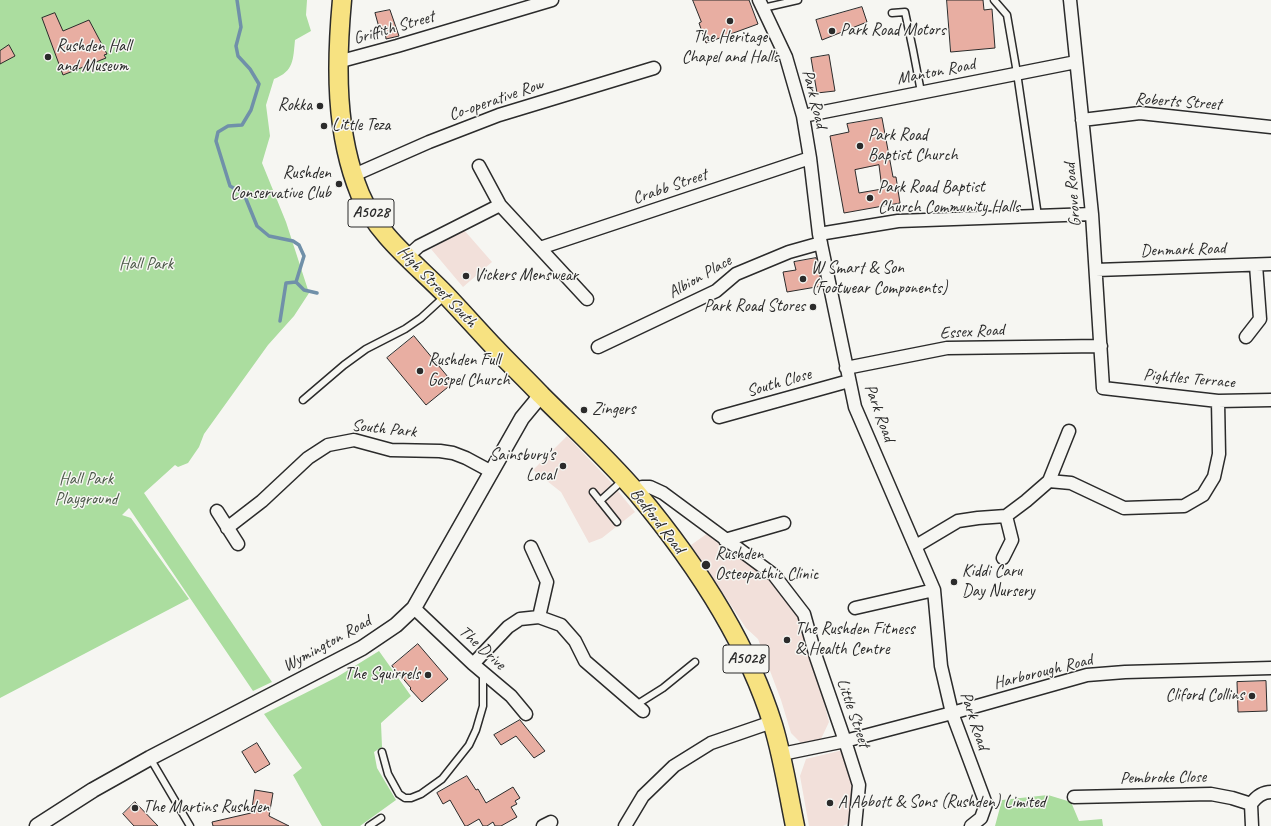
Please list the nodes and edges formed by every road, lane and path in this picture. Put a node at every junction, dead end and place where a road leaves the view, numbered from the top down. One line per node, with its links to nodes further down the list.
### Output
1 (342, 0): 8 (main road, High Street South / A5028)
2 (552, 0): 8 (street, Griffith Street)
3 (798, 0): 6 (lane)
4 (994, 0): 11 (lane)
5 (1070, 0): 9 (street, Grove Road)
6 (761, 4): 13 (street, Park Road)
7 (892, 13): 12 (lane)
8 (338, 59): 18 (main road, High Street South / A5028)
9 (1076, 62): 11 (street, Manton Road); 14 (street, Grove Road)
10 (654, 68): 18 (street, Co-operative Row)
11 (1017, 73): 12 (street, Manton Road); 21 (lane)
12 (921, 92): 13 (street, Manton Road)
13 (803, 116): 16 (street, Park Road)
14 (1082, 120): 15 (street, Roberts Street); 20 (street, Grove Road)
15 (1271, 127)
16 (810, 158): 22 (street, Park Road); 23 (street, Crabb Street)
17 (479, 166): 19 (street)
18 (354, 175): 24 (main road, High Street South / A5028)
19 (500, 206): 23 (street); 24 (street)
20 (1092, 214): 21 (street, Albion Place); 27 (street, Grove Road)
21 (1038, 216): 22 (street, Albion Place)
22 (820, 238): 32 (street, Albion Place); 33 (street, Park Road)
23 (540, 248): 29 (street)
24 (408, 256): 28 (main road, High Street South / A5028)
25 (1271, 264): 26 (street, Denmark Road)
26 (1256, 265): 27 (street, Denmark Road); 30 (street)
27 (1096, 270): 31 (street, Grove Road)
28 (446, 295): 36 (main road, High Street South / A5028); 37 (lane)
29 (587, 299)
30 (1246, 337)
31 (1101, 346): 33 (street, Essex Road); 35 (street, Grove Road)
32 (598, 347)
33 (846, 368): 34 (street, Park Road)
34 (849, 381): 40 (street, South Close); 54 (street, Park Road)
35 (1103, 388): 39 (street, Pightles Terrace)
36 (541, 395): 42 (street, Wymington Road); 44 (main road, Bedford Road / A5028)
37 (303, 400)
38 (1271, 400): 39 (street, Pightles Terrace)
39 (1218, 401): 43 (street)
40 (719, 417)
41 (1069, 431): 43 (street)
42 (492, 472): 51 (street, South Park); 58 (street, Wymington Road)
43 (1049, 481): 48 (street)
44 (630, 486): 46 (lane); 52 (street, Little Street); 68 (main road, Bedford Road / A5028)
45 (592, 492): 46 (lane)
46 (600, 501): 49 (lane)
47 (217, 511): 51 (street)
48 (1006, 516): 54 (street); 56 (street)
49 (617, 522)
50 (784, 523): 52 (street)
51 (227, 528): 53 (street)
52 (725, 540): 69 (street, Little Street)
53 (238, 544)
54 (916, 546): 57 (street, Park Road)
55 (532, 547): 60 (street)
56 (1003, 558)
57 (934, 590): 59 (street); 66 (street, Park Road)
58 (414, 608): 62 (street, The Drive); 72 (street, Wymington Road)
59 (855, 608)
60 (540, 617): 62 (street); 65 (street)
61 (695, 662): 65 (lane)
62 (473, 664): 64 (street, The Drive)
63 (1271, 668): 66 (street, Harborough Road)
64 (483, 672): 67 (street, The Drive); 70 (lane)
65 (639, 708)
66 (952, 713): 69 (street, Harborough Road); 83 (street, Park Road)
67 (526, 714)
68 (772, 722): 71 (main road, Bedford Road / A5028); 80 (street)
69 (845, 740): 71 (street, Harborough Road); 82 (street, Little Street)
70 (382, 752)
71 (782, 754): 81 (main road, Bedford Road / A5028)
72 (150, 758): 77 (street, Wymington Road); 78 (lane)
73 (1271, 792): 75 (street)
74 (1074, 797): 75 (street, Pembroke Close)
75 (1251, 804): 84 (street)
76 (381, 818): 79 (lane)
77 (37, 826)
78 (190, 826)
79 (369, 826)
80 (625, 826)
81 (795, 826)
82 (855, 826)
83 (971, 826)
84 (1252, 826)

